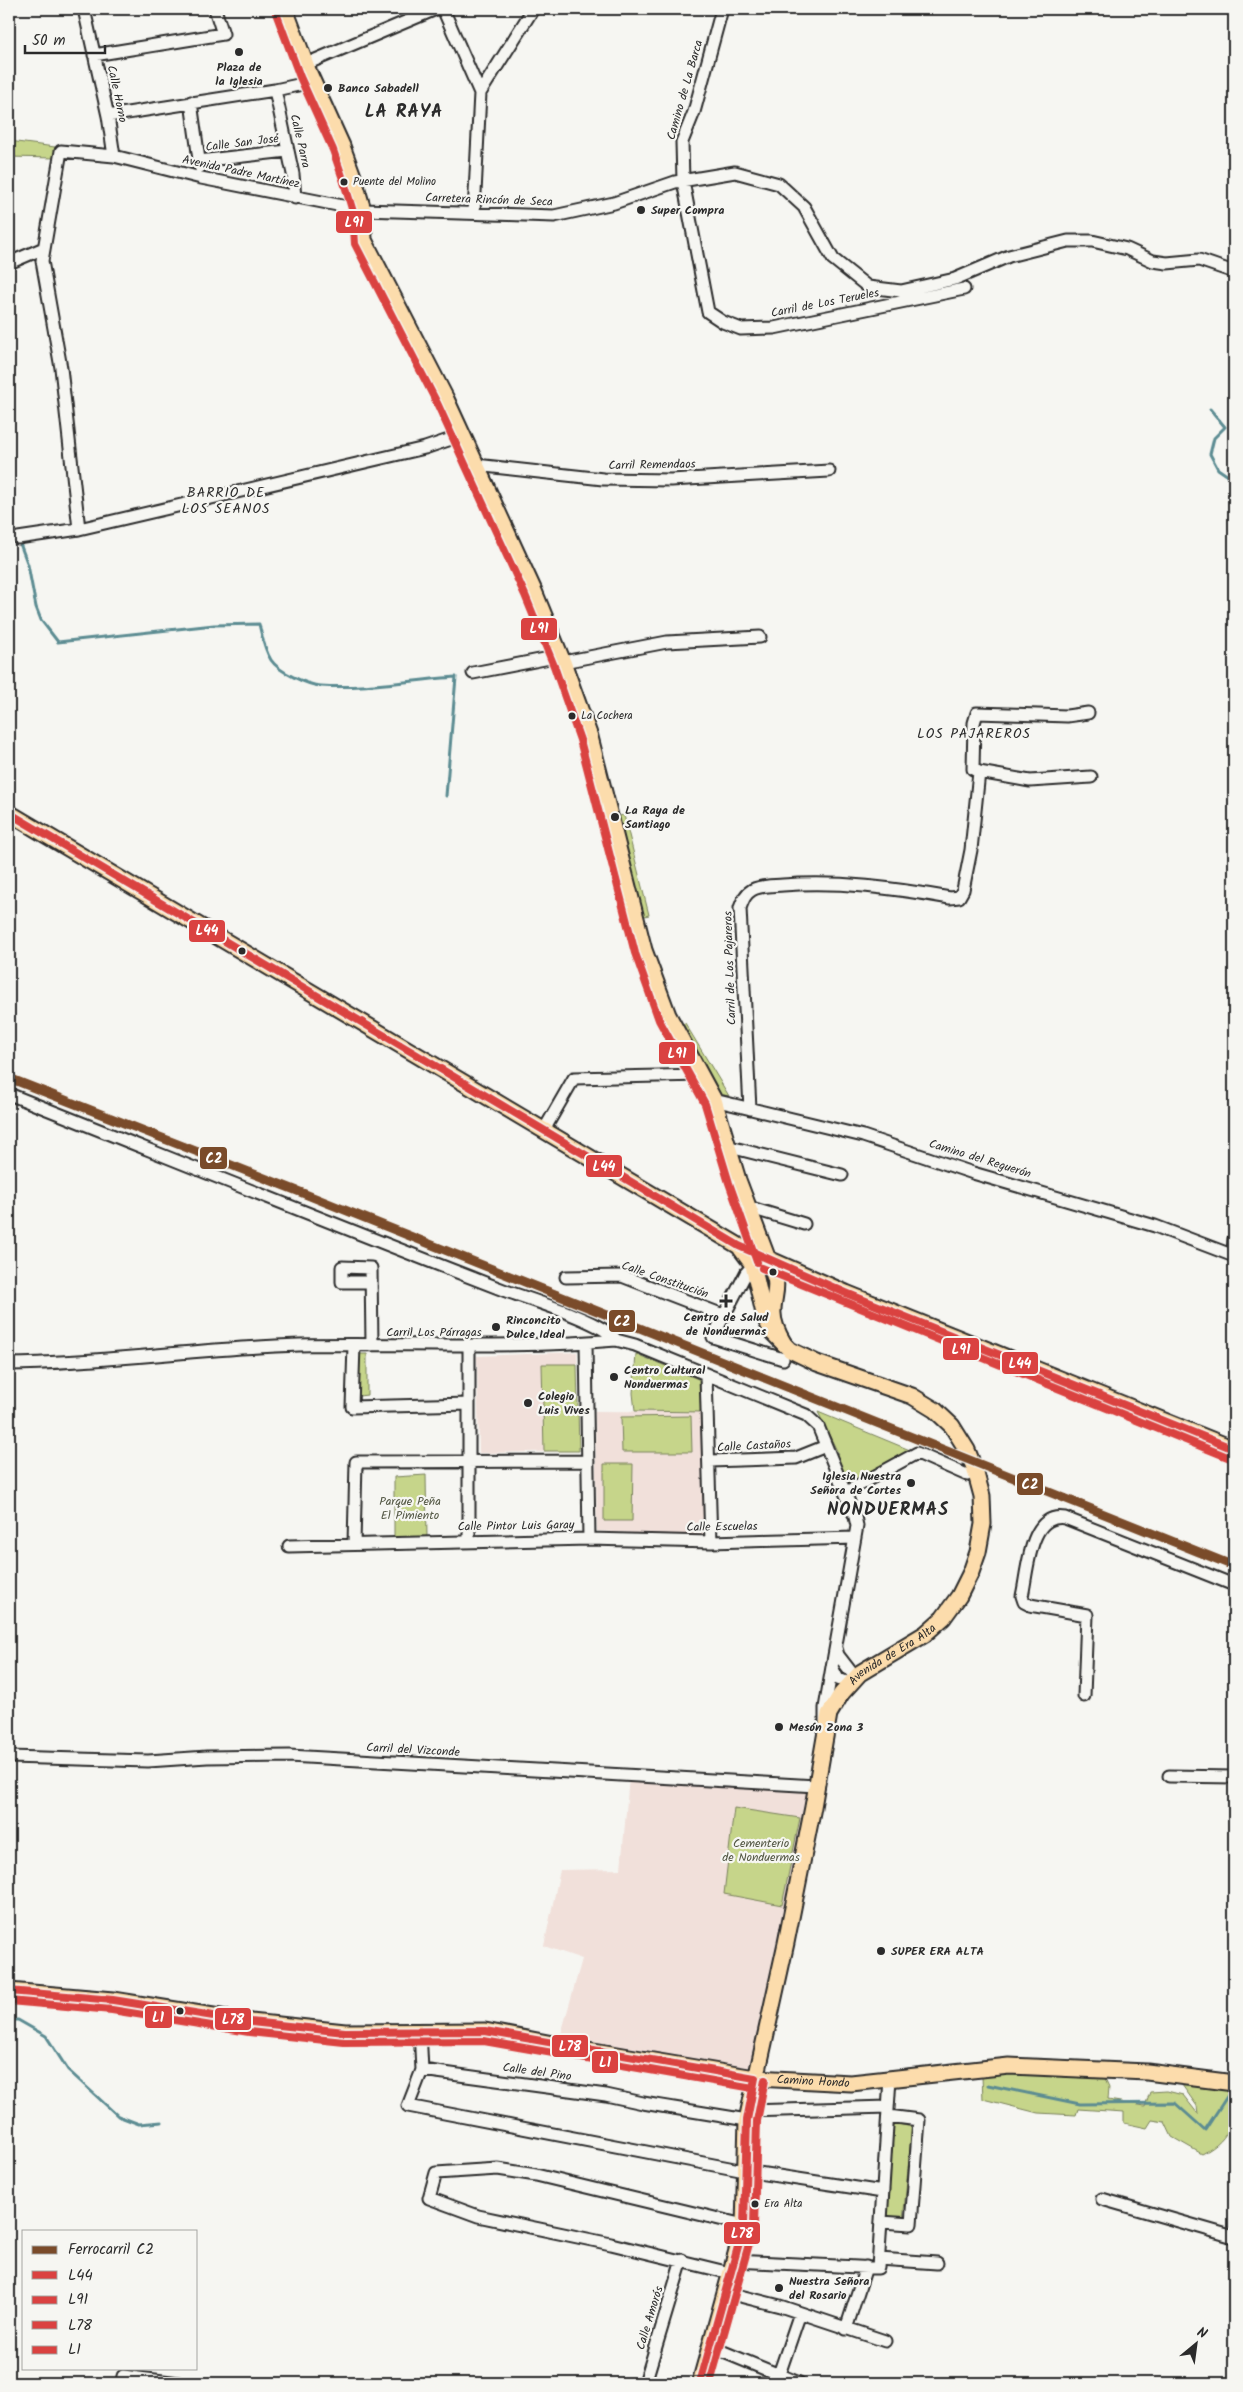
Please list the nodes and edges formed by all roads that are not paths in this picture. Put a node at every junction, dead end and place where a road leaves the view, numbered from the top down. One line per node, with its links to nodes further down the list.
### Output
1 (84, 9): 8 (street, Calle Horno)
2 (215, 9): 8 (street)
3 (285, 9): 9 (main road)
4 (436, 9): 9 (street)
5 (443, 9): 12 (street)
6 (533, 9): 12 (street)
7 (722, 9): 19 (street, Camino de La Barca)
8 (94, 55): 14 (street, Calle Horno)
9 (306, 64): 10 (main road)
10 (312, 82): 11 (street); 21 (main road)
11 (274, 90): 13 (street); 15 (street, Calle Parra)
12 (480, 93): 22 (street)
13 (191, 102): 14 (street); 17 (street)
14 (108, 116): 16 (street, Calle Horno)
15 (287, 151): 17 (street, Calle San José); 20 (street, Calle Parra)
16 (114, 156): 18 (street, Avenida Padre Martínez); 23 (street, Avenida Padre Martínez)
17 (199, 161): 18 (street)
18 (201, 178): 20 (street, Avenida Padre Martínez)
19 (683, 181): 22 (street, Carretera Rincón de Seca); 25 (street, Carretera Rincón de Seca); 26 (street, Carril de Los Terueles)
20 (295, 198): 21 (street, Avenida Padre Martínez)
21 (363, 210): 22 (street, Carretera Rincón de Seca); 27 (main road)
22 (474, 213)
23 (44, 248): 24 (street); 30 (street)
24 (9, 263)
25 (1234, 272)
26 (964, 289)
27 (463, 435): 28 (main road); 30 (street)
28 (476, 464): 29 (street, Carril Remendaos); 33 (main road)
29 (828, 471)
30 (79, 529): 31 (street)
31 (18, 538)
32 (760, 637): 33 (street)
33 (562, 659): 34 (street); 39 (main road)
34 (473, 673)
35 (1088, 713): 36 (street, Carril de Los Pajareros)
36 (978, 772): 37 (street); 42 (street, Carril de Los Pajareros)
37 (1091, 778)
38 (9, 813): 43 (main road)
39 (700, 1075): 41 (main road); 43 (street)
40 (9, 1094): 57 (street)
41 (714, 1100): 42 (street, Camino del Reguerón); 44 (main road)
42 (750, 1109): 49 (street, Camino del Reguerón)
43 (544, 1130): 50 (main road)
44 (730, 1148): 45 (street); 46 (main road)
45 (842, 1176)
46 (748, 1207): 47 (street); 50 (main road)
47 (804, 1224)
48 (1234, 1239): 49 (street)
49 (1233, 1256)
50 (760, 1262): 52 (main road); 54 (main road); 55 (main road); 56 (street)
51 (566, 1277): 56 (street, Calle Constitución)
52 (807, 1277): 55 (main road); 67 (main road)
53 (371, 1282): 60 (street)
54 (757, 1283): 55 (street); 62 (main road, Avenida de Era Alta)
55 (777, 1288): 62 (main road)
56 (724, 1315): 62 (street)
57 (616, 1340): 58 (street, Carril Los Párragas); 64 (street, Carril Los Párragas)
58 (586, 1343): 61 (street, Carril Los Párragas); 68 (street)
59 (354, 1345): 60 (street, Carril Los Párragas); 63 (street, Carril Los Párragas); 65 (street)
60 (372, 1345): 61 (street, Carril Los Párragas)
61 (469, 1346): 65 (street)
62 (783, 1351): 82 (main road, Avenida de Era Alta)
63 (9, 1364)
64 (706, 1375): 66 (street, Carril Los Párragas); 69 (street)
65 (469, 1404): 70 (street)
66 (826, 1446): 69 (street, Calle Castaños); 72 (street, Carril Los Párragas)
67 (1234, 1449)
68 (588, 1461): 70 (street); 74 (street)
69 (710, 1461): 76 (street)
70 (469, 1462): 75 (street); 77 (street)
71 (967, 1474): 72 (street)
72 (846, 1492): 73 (street, Carril Los Párragas)
73 (855, 1538): 76 (street, Calle Escuelas); 80 (street, Carril Los Párragas)
74 (589, 1539): 75 (street, Calle Pintor Luis Garay); 76 (street, Calle Escuelas)
75 (468, 1541): 77 (street, Calle Pintor Luis Garay)
76 (712, 1542)
77 (354, 1544): 78 (street, Calle Pintor Luis Garay)
78 (289, 1546)
79 (1234, 1585): 83 (street)
80 (836, 1648): 81 (street, Carril Los Párragas); 82 (street)
81 (832, 1666): 82 (street); 84 (street, Carril Los Párragas)
82 (852, 1680): 84 (main road, Avenida de Era Alta)
83 (1084, 1696)
84 (826, 1725): 88 (main road, Avenida de Era Alta)
85 (9, 1757): 88 (street, Carril del Vizconde)
86 (1169, 1776): 87 (street)
87 (1234, 1777)
88 (816, 1786): 92 (main road, Avenida de Era Alta)
89 (9, 1991): 90 (main road, Camino Hondo)
90 (420, 2030): 91 (street); 92 (main road, Camino Hondo)
91 (422, 2070): 96 (street, Calle del Pino); 97 (street)
92 (755, 2078): 93 (main road, Camino Hondo); 96 (main road, Avenida de Era Alta)
93 (890, 2078): 94 (main road, Camino Hondo); 95 (street)
94 (1234, 2083)
95 (888, 2112): 96 (street, Calle del Pino); 98 (street); 100 (street, Calle del Pino)
96 (748, 2115): 97 (main road, Avenida de Era Alta)
97 (745, 2171): 98 (street); 101 (main road, Avenida de Era Alta)
98 (883, 2192): 100 (street)
99 (1102, 2199): 102 (street)
100 (881, 2222): 103 (street)
101 (744, 2224): 104 (street); 106 (main road, Avenida de Era Alta)
102 (1234, 2237)
103 (879, 2259): 105 (street); 107 (street)
104 (682, 2260): 106 (street); 116 (street, Calle Amorós)
105 (937, 2263)
106 (732, 2267): 107 (street); 108 (main road, Avenida de Era Alta)
107 (866, 2267): 110 (street)
108 (724, 2292): 109 (street); 112 (main road, Avenida de Era Alta)
109 (800, 2313): 110 (street); 113 (street)
110 (846, 2328): 111 (street)
111 (885, 2341)
112 (709, 2346): 113 (street); 117 (main road, Avenida de Era Alta)
113 (777, 2379): 118 (street)
114 (122, 2380): 115 (street)
115 (178, 2383)
116 (645, 2383)
117 (700, 2383)
118 (799, 2383)

